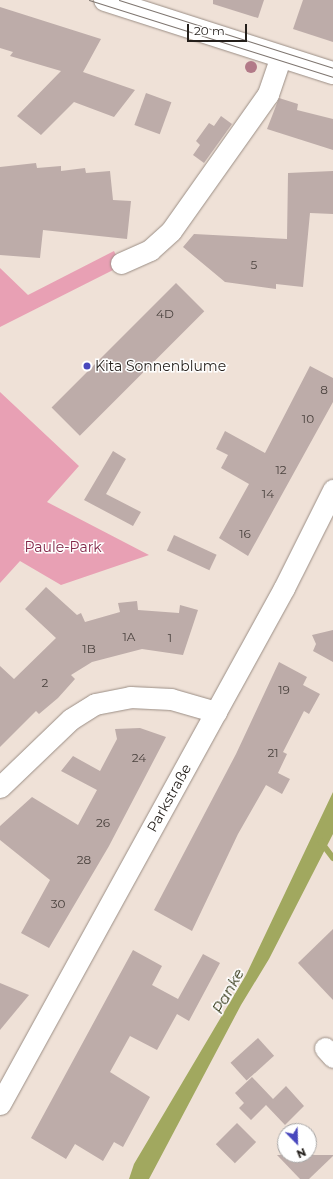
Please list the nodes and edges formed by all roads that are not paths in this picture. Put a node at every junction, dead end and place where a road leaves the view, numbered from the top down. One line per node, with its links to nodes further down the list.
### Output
1 (105, 0): 2 (main road)
2 (282, 56): 3 (main road); 4 (street)
3 (333, 73)
4 (122, 263)
5 (333, 490): 6 (street, Parkstraße)
6 (216, 712): 7 (street); 8 (street, Parkstraße)
7 (0, 787)
8 (0, 1104)

